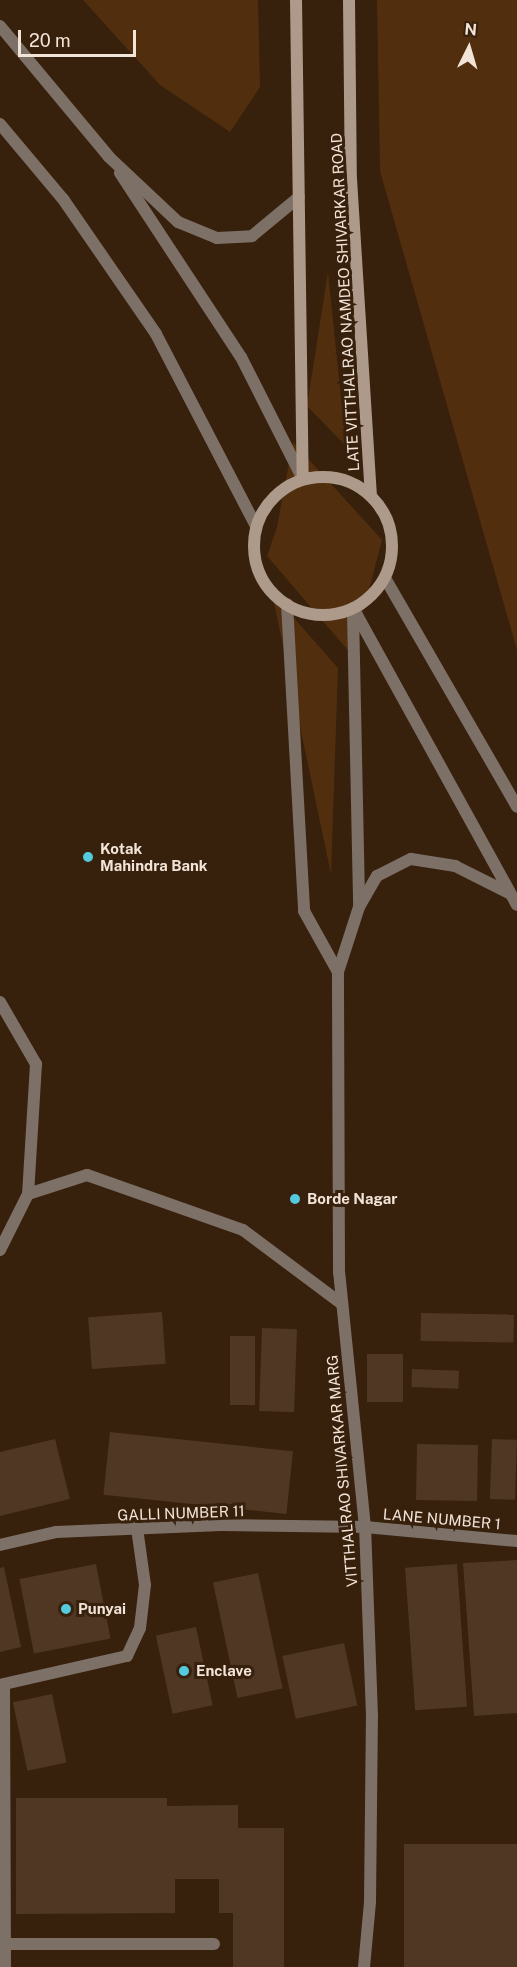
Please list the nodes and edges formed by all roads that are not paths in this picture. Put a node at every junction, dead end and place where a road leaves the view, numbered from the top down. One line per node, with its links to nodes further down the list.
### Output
1 (296, 0): 6 (main road)
2 (349, 0): 8 (main road, LATE VITTHALRAO NAMDEO SHIVARKAR ROAD)
3 (0, 26): 5 (street)
4 (0, 124): 9 (street)
5 (110, 157): 6 (street); 7 (street)
6 (299, 197): 7 (main road)
7 (303, 479): 8 (main road); 9 (main road)
8 (371, 494): 10 (main road)
9 (256, 526): 11 (main road)
10 (385, 578): 12 (main road); 13 (street)
11 (287, 604): 12 (main road); 17 (street)
12 (353, 608): 14 (street); 16 (street)
13 (517, 807)
14 (509, 893): 15 (street); 16 (street)
15 (517, 905)
16 (358, 907): 17 (street)
17 (338, 972): 21 (street, VITTHALRAO SHIVARKAR MARG)
18 (0, 1002): 19 (street)
19 (28, 1194): 20 (street); 21 (street)
20 (0, 1250)
21 (342, 1304): 22 (street, VITTHALRAO SHIVARKAR MARG)
22 (365, 1527): 23 (street, GALLI NUMBER 11); 24 (street, LANE NUMBER 1); 30 (street, VITTHALRAO SHIVARKAR MARG)
23 (137, 1528): 25 (street, GALLI NUMBER 11); 26 (street)
24 (517, 1541)
25 (0, 1545)
26 (2, 1685): 27 (street)
27 (5, 1944): 28 (street); 29 (street)
28 (214, 1944)
29 (5, 1967)
30 (364, 1967)

